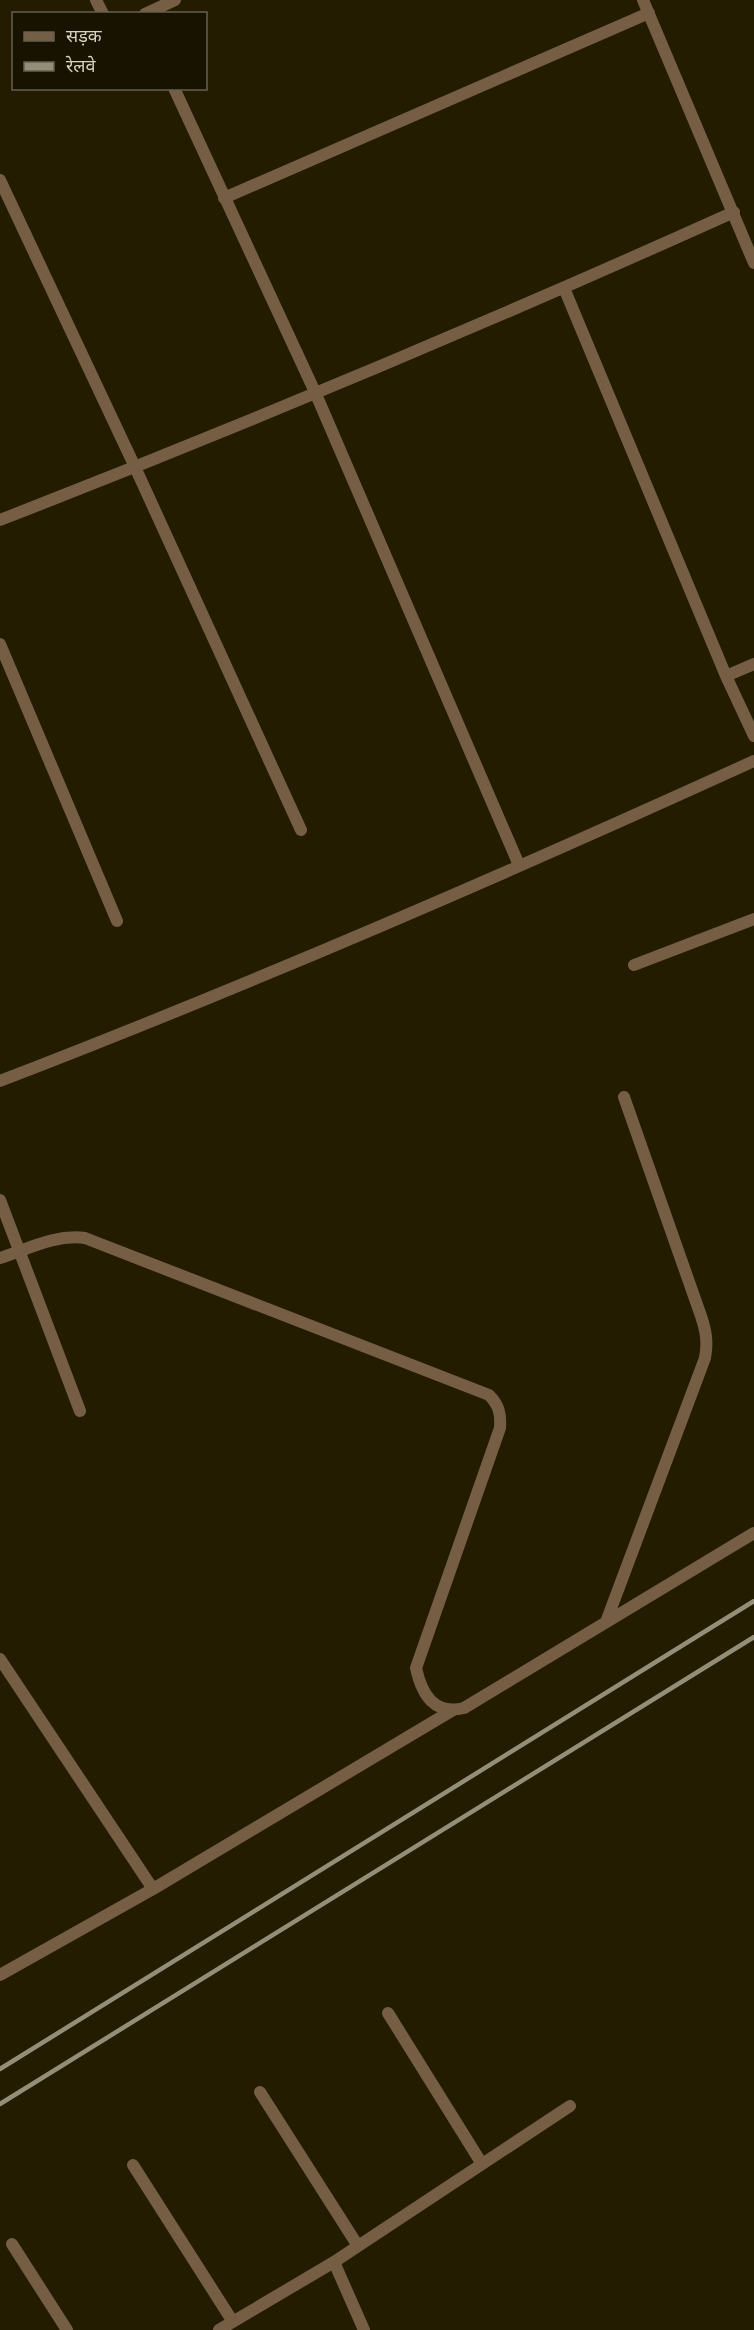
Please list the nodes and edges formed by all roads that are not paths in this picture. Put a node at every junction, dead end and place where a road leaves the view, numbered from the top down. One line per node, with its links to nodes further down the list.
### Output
1 (175, 0): 3 (street)
2 (643, 0): 4 (street)
3 (149, 12)
4 (648, 13): 7 (street); 8 (street)
5 (175, 90): 7 (street)
6 (0, 180): 12 (street)
7 (224, 198): 11 (street)
8 (734, 212): 9 (street); 10 (street)
9 (754, 263)
10 (564, 288): 11 (street); 16 (street)
11 (315, 392): 12 (street); 20 (street)
12 (135, 467): 13 (street); 19 (street)
13 (0, 520)
14 (0, 644): 22 (street)
15 (754, 664): 16 (street)
16 (726, 676): 17 (street)
17 (754, 735)
18 (754, 761): 20 (street)
19 (301, 830)
20 (519, 865): 24 (street)
21 (754, 919): 23 (street)
22 (117, 921)
23 (634, 965)
24 (0, 1081)
25 (624, 1097): 31 (street)
26 (0, 1200): 27 (street)
27 (20, 1252): 28 (street); 29 (street); 33 (street)
28 (0, 1258)
29 (80, 1411)
30 (754, 1533): 31 (street)
31 (606, 1622): 33 (street)
32 (0, 1659): 34 (street)
33 (453, 1710): 34 (street)
34 (153, 1889): 35 (street)
35 (0, 1975)
36 (388, 2013): 39 (street)
37 (260, 2092): 42 (street)
38 (570, 2106): 39 (street)
39 (482, 2164): 42 (street)
40 (133, 2165): 44 (street)
41 (12, 2244): 45 (street)
42 (358, 2246): 43 (street)
43 (334, 2262): 44 (street); 47 (street)
44 (233, 2322): 46 (street)
45 (67, 2330)
46 (219, 2330)
47 (364, 2330)

